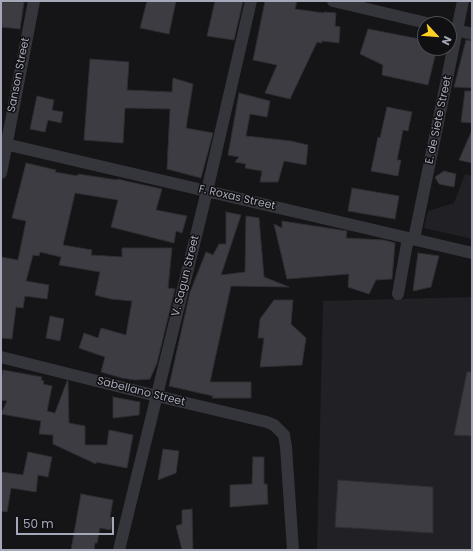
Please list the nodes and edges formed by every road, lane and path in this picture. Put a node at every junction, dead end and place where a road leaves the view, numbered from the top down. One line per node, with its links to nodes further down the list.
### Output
1 (34, 1): 10 (street, Sanson Street)
2 (251, 1): 12 (street, V. Sagun Street)
3 (333, 1): 6 (street)
4 (463, 1): 5 (street, E. de Siete Street)
5 (457, 18)
6 (417, 21)
7 (457, 30): 8 (street)
8 (472, 34)
9 (448, 56): 13 (street, E. de Siete Street)
10 (4, 143): 11 (street, Sanson Street); 12 (street, F. Roxas Street)
11 (1, 173)
12 (207, 191): 13 (street, F. Roxas Street); 17 (street, V. Sagun Street)
13 (411, 238): 14 (street, F. Roxas Street); 15 (street, E. de Siete Street)
14 (472, 253)
15 (398, 294)
16 (1, 357): 17 (street, Sabellano Street)
17 (157, 396): 18 (street, V. Sagun Street); 19 (street, Sabellano Street)
18 (119, 550)
19 (292, 550)

